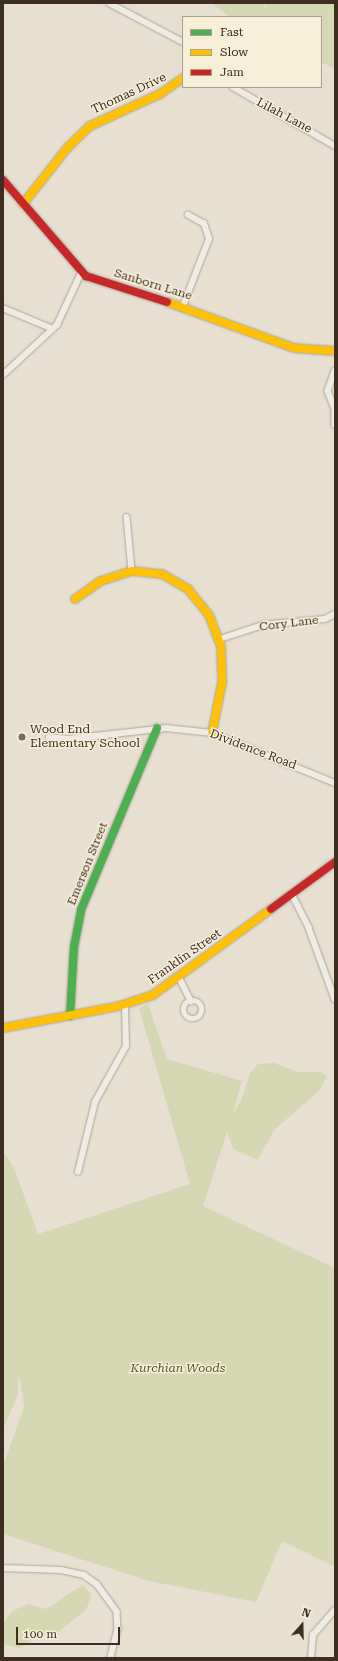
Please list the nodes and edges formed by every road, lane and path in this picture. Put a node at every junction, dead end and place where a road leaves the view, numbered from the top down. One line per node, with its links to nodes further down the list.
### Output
1 (109, 3): 2 (street)
2 (182, 41)
3 (182, 79): 7 (street, Thomas Drive)
4 (235, 88): 5 (street, Lilah Lane)
5 (335, 146)
6 (3, 180): 7 (street)
7 (23, 204): 9 (street)
8 (188, 215): 10 (street)
9 (81, 273): 10 (street, Sanborn Lane); 12 (street)
10 (183, 306): 13 (street, Sanborn Lane)
11 (3, 308): 12 (street)
12 (53, 329): 15 (street)
13 (335, 351)
14 (335, 370): 16 (street)
15 (3, 375)
16 (335, 410): 17 (street)
17 (335, 425)
18 (127, 517): 19 (street)
19 (132, 570): 20 (street); 22 (street)
20 (75, 599)
21 (335, 614): 22 (street, Cory Lane)
22 (220, 639): 24 (street)
23 (157, 728): 24 (street, Dividence Road); 25 (street, Dividence Road); 33 (street, Emerson Street)
24 (212, 733): 26 (street, Dividence Road)
25 (49, 737)
26 (335, 783)
27 (335, 862): 28 (street, Franklin Street)
28 (292, 894): 29 (street, Franklin Street); 30 (street)
29 (180, 979): 31 (street); 32 (street, Franklin Street)
30 (335, 999)
31 (191, 1002)
32 (125, 1005): 33 (street, Franklin Street); 35 (street)
33 (70, 1016): 34 (street, Franklin Street)
34 (3, 1028)
35 (78, 1172)
36 (3, 1568): 38 (street)
37 (335, 1610): 39 (street)
38 (111, 1658)
39 (311, 1658)

